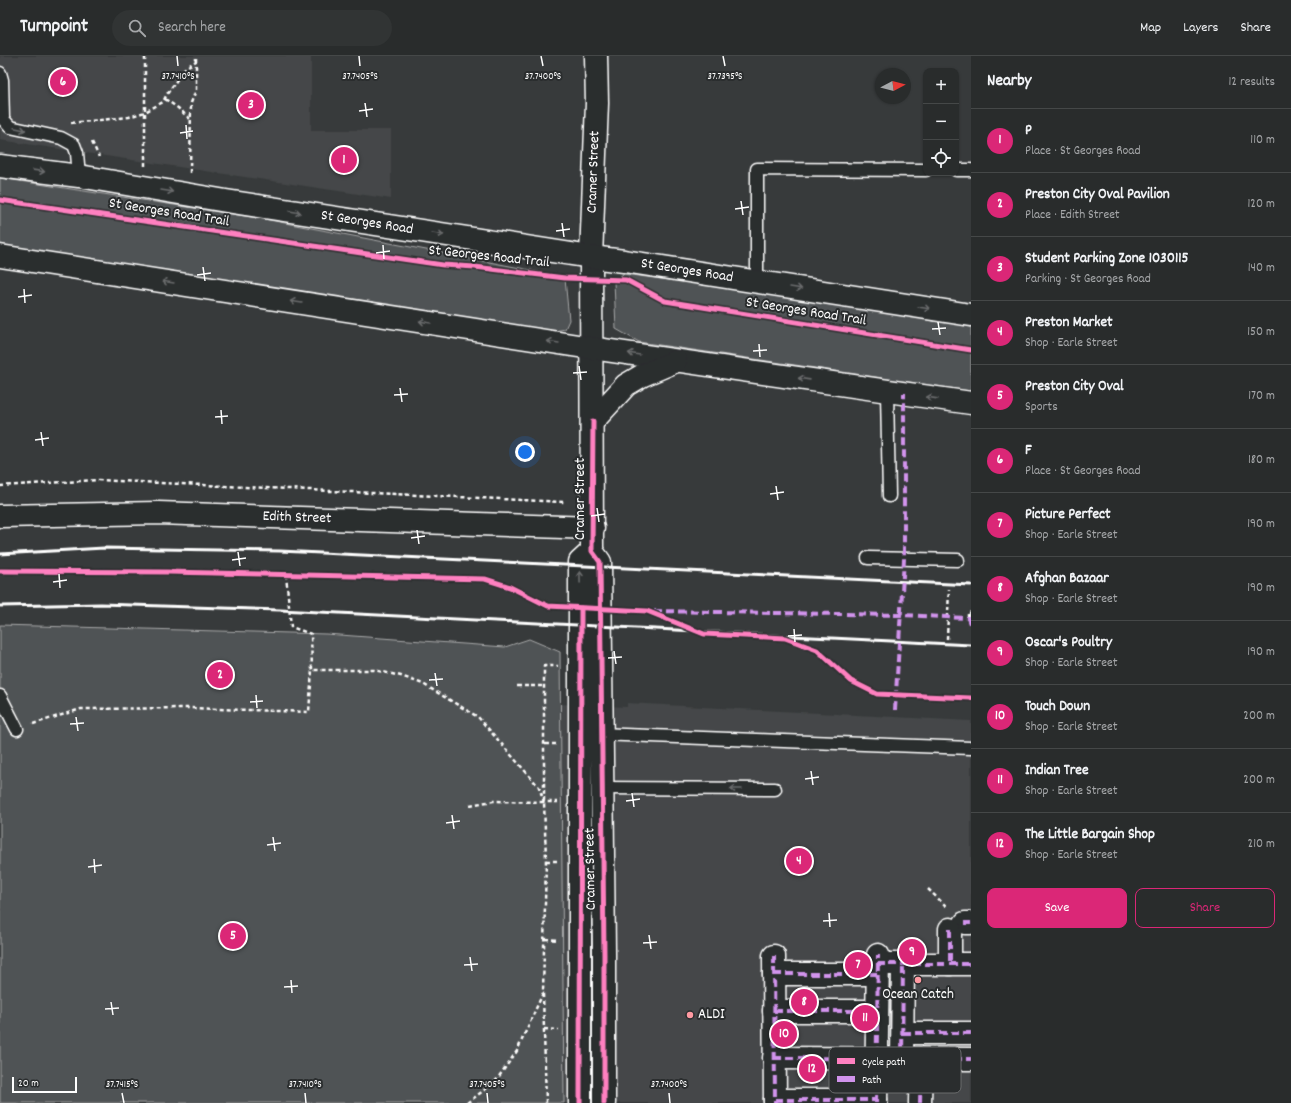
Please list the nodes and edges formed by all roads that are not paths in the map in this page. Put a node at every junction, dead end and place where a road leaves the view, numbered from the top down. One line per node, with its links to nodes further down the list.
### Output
1 (596, 56): 9 (street, Cramer Street)
2 (0, 73): 7 (lane, one-way to 7)
3 (0, 166): 7 (street, St Georges Road, one-way to 7)
4 (923, 170): 10 (lane)
5 (959, 170): 6 (lane)
6 (971, 170)
7 (79, 176): 9 (street, St Georges Road, one-way to 9)
8 (0, 256): 12 (street, one-way to 8)
9 (591, 257): 10 (street, St Georges Road); 12 (street, Cramer Street)
10 (757, 283): 11 (street, St Georges Road, one-way to 11)
11 (971, 315)
12 (592, 348): 13 (street, one-way to 12); 16 (street, Cramer Street)
13 (677, 361): 14 (street, one-way to 13); 16 (street)
14 (886, 390): 15 (street, one-way to 14); 17 (lane)
15 (971, 403)
16 (593, 421): 19 (street, Cramer Street)
17 (888, 496)
18 (0, 516): 19 (street, Edith Street)
19 (593, 528): 20 (street, Cramer Street)
20 (592, 551): 25 (street, Cramer Street); 26 (street, Cramer Street, one-way to 20)
21 (868, 558): 22 (lane)
22 (958, 560)
23 (0, 696): 24 (lane)
24 (17, 729)
25 (602, 734): 26 (lane); 27 (lane); 28 (street, Cramer Street)
26 (573, 739): 29 (street, Cramer Street)
27 (971, 748)
28 (602, 788): 29 (lane); 30 (lane, one-way to 28); 47 (street, Cramer Street)
29 (580, 789): 46 (street, Cramer Street)
30 (774, 790)
31 (962, 925): 34 (street)
32 (877, 964): 33 (street); 35 (street); 36 (street)
33 (903, 964): 34 (street); 37 (street)
34 (961, 964)
35 (774, 1011): 36 (street); 41 (street)
36 (877, 1011): 39 (street)
37 (903, 1033): 38 (street); 40 (street)
38 (971, 1033)
39 (876, 1047)
40 (907, 1047)
41 (774, 1058): 42 (street); 44 (street)
42 (829, 1059)
43 (918, 1093): 48 (street)
44 (775, 1101): 45 (street)
45 (876, 1101)
46 (580, 1103)
47 (604, 1103)
48 (920, 1103)

